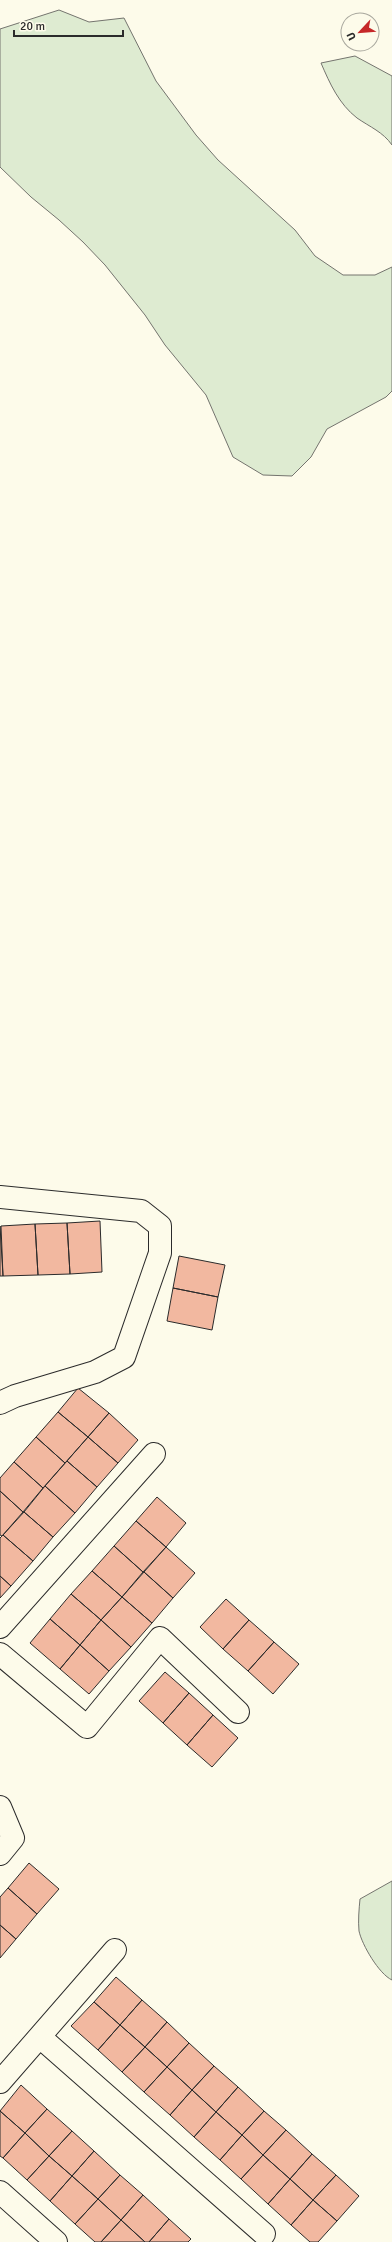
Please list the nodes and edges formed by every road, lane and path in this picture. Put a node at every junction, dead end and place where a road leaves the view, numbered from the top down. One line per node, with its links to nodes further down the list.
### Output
1 (0, 1197): 2 (street)
2 (0, 1403)
3 (154, 1454): 4 (street)
4 (0, 1627)
5 (0, 1654): 6 (street)
6 (238, 1712)
7 (0, 1807): 8 (street)
8 (0, 1854)
9 (115, 1950): 10 (street)
10 (40, 2037): 11 (street); 13 (street)
11 (0, 2082)
12 (0, 2192): 14 (street)
13 (264, 2234)
14 (56, 2242)

